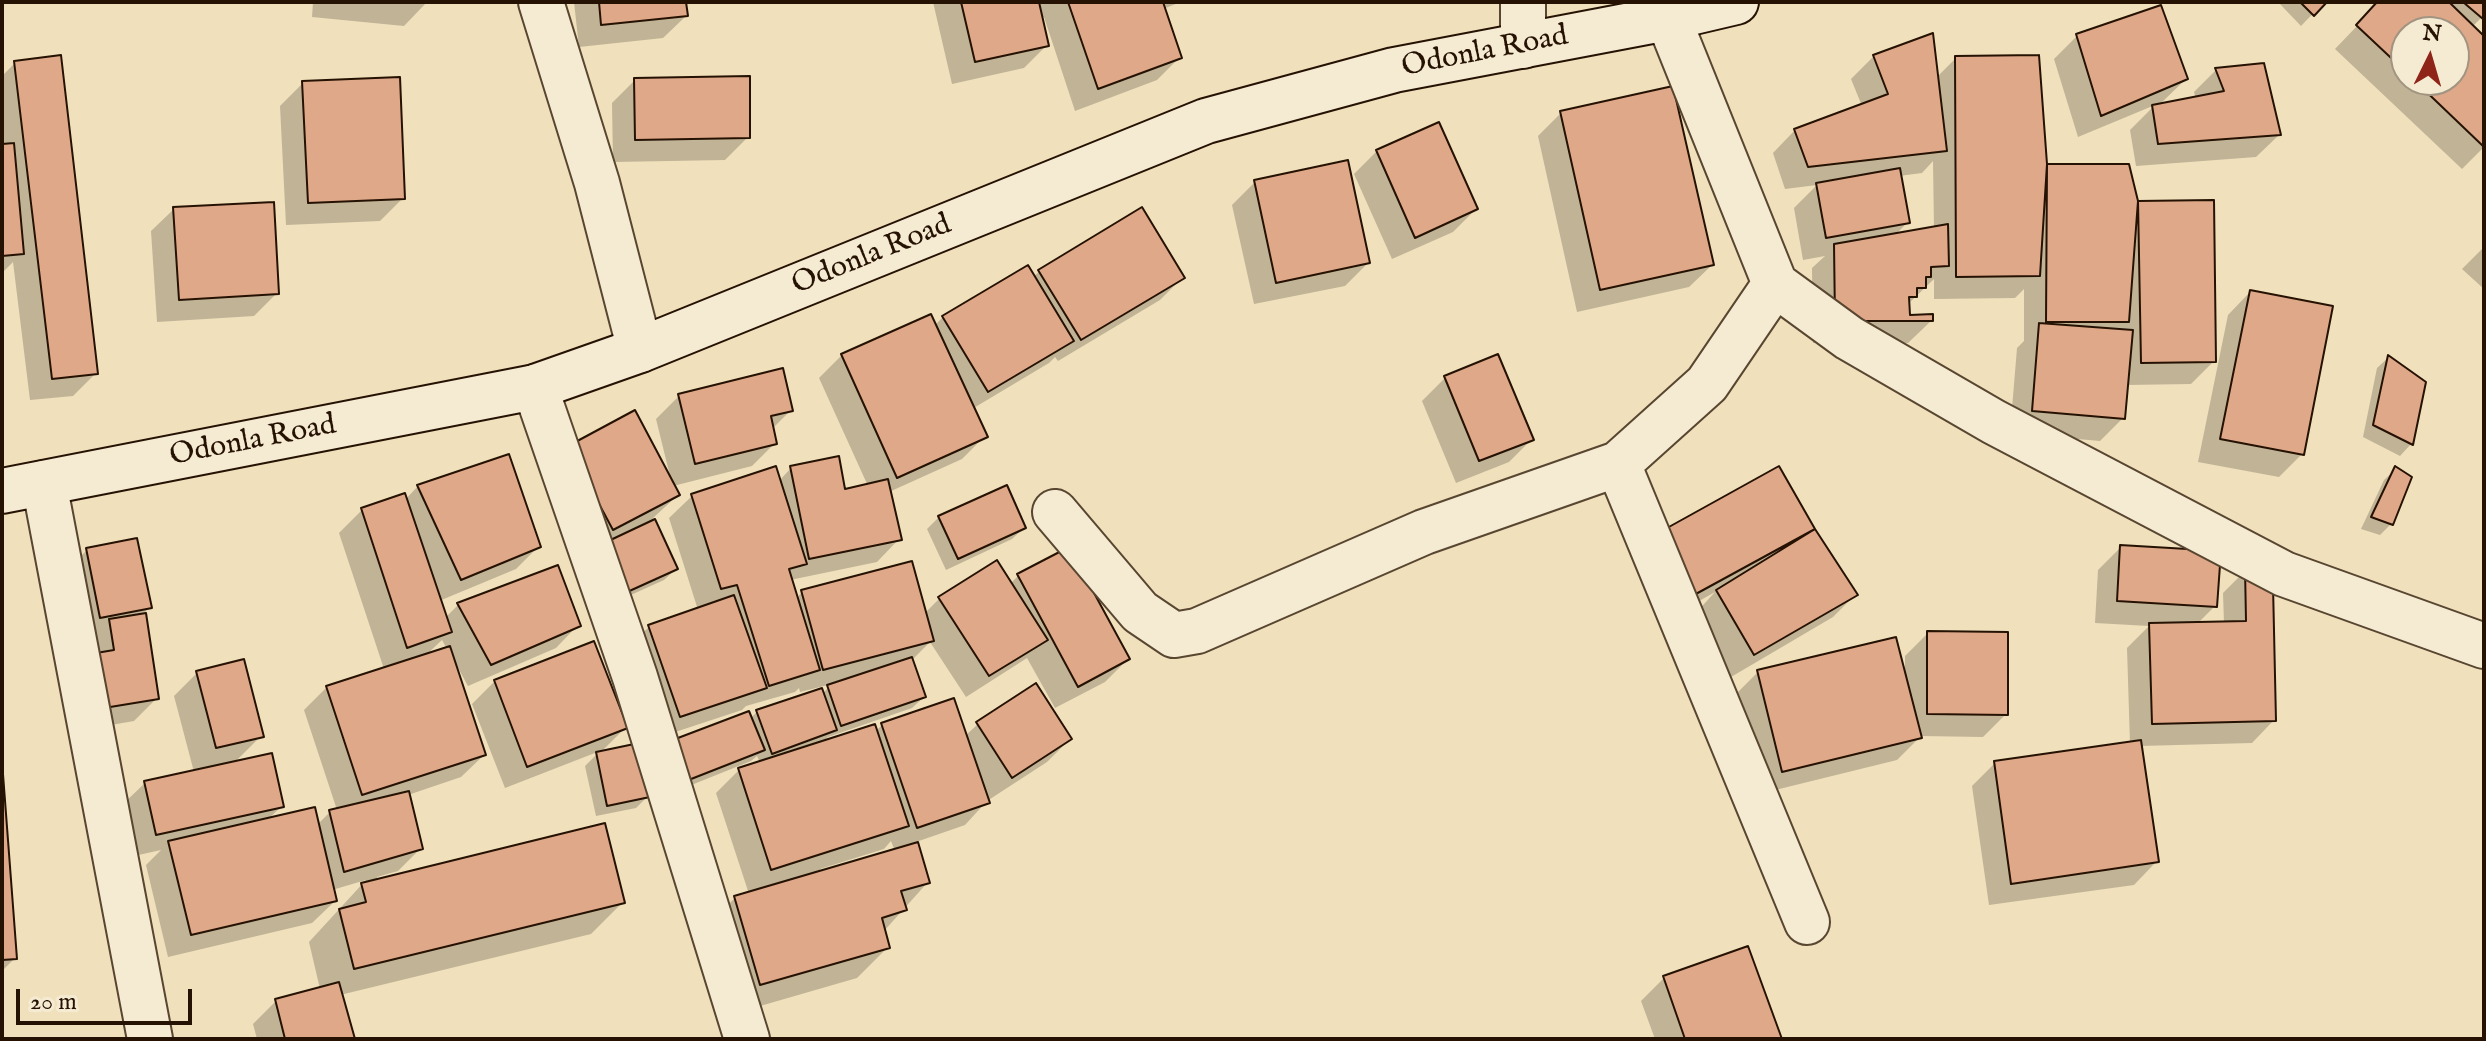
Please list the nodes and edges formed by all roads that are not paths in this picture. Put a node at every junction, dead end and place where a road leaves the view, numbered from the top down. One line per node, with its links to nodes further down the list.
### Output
1 (541, 2): 7 (street)
2 (1523, 2): 5 (street)
3 (1736, 2): 4 (street, Odonla Road)
4 (1668, 18): 5 (street, Odonla Road); 6 (street)
5 (1523, 46): 7 (street, Odonla Road)
6 (1775, 284): 9 (street); 12 (street)
7 (640, 350): 8 (street, Odonla Road)
8 (535, 387): 10 (street, Odonla Road); 15 (street)
9 (1618, 464): 11 (street); 13 (street)
10 (23, 487): 14 (street)
11 (1055, 512)
12 (2484, 646)
13 (1807, 922)
14 (150, 1039)
15 (747, 1039)

